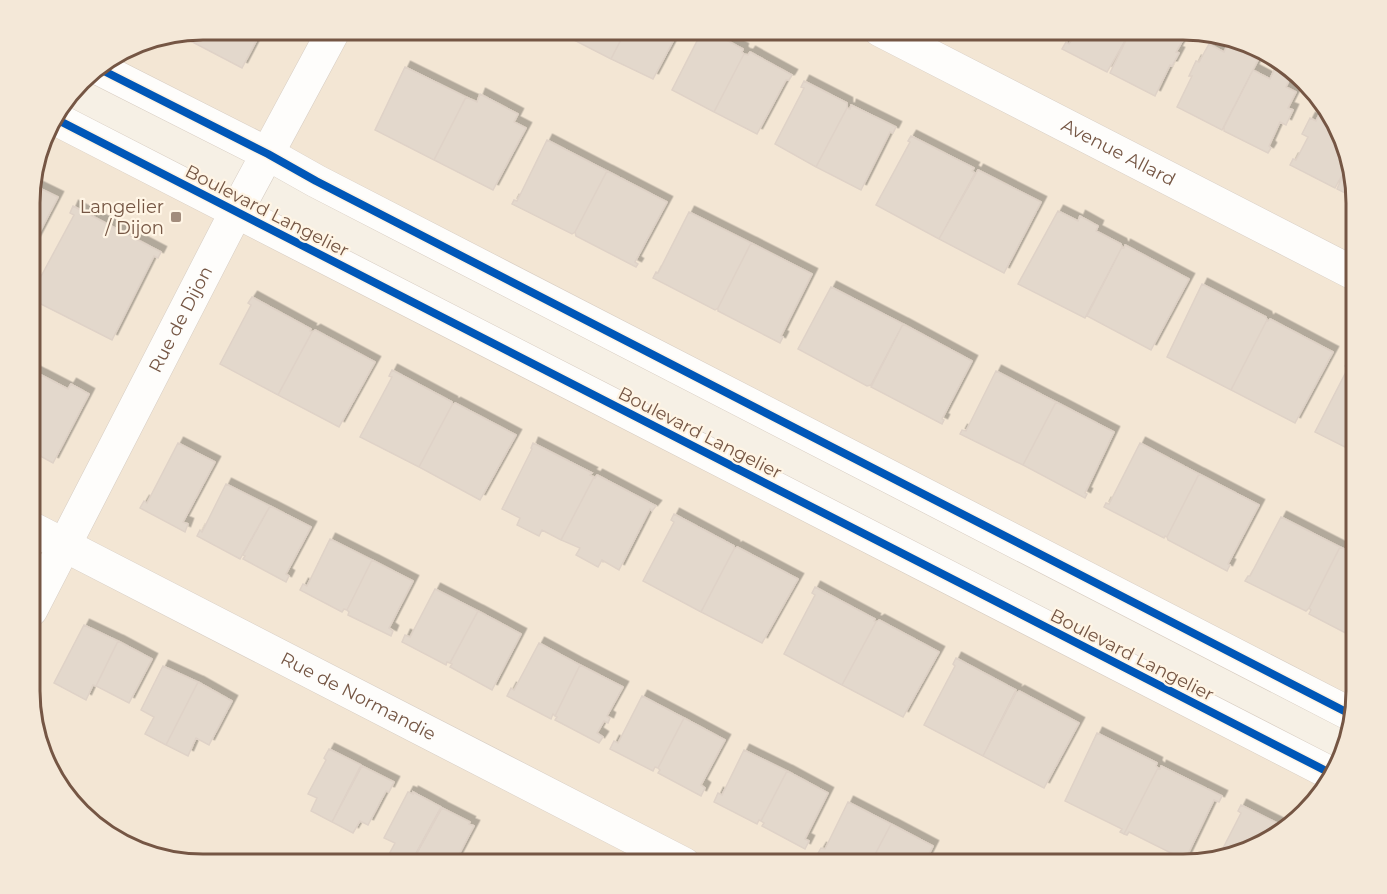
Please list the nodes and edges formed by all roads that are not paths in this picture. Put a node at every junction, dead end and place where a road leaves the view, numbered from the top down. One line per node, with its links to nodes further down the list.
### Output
1 (329, 40): 5 (main road, Rue de Dijon)
2 (899, 40): 7 (main road, Avenue Allard)
3 (107, 73): 5 (main road)
4 (62, 122): 6 (main road, Boulevard Langelier)
5 (268, 154): 6 (main road, Rue de Dijon); 11 (main road)
6 (236, 212): 9 (main road, Rue de Dijon); 12 (main road, Boulevard Langelier)
7 (1346, 269)
8 (40, 532): 9 (main road, Rue de Normandie)
9 (64, 546): 10 (main road, Rue de Dijon); 13 (main road, Rue de Normandie)
10 (40, 594)
11 (1345, 711)
12 (1325, 771)
13 (664, 854)

